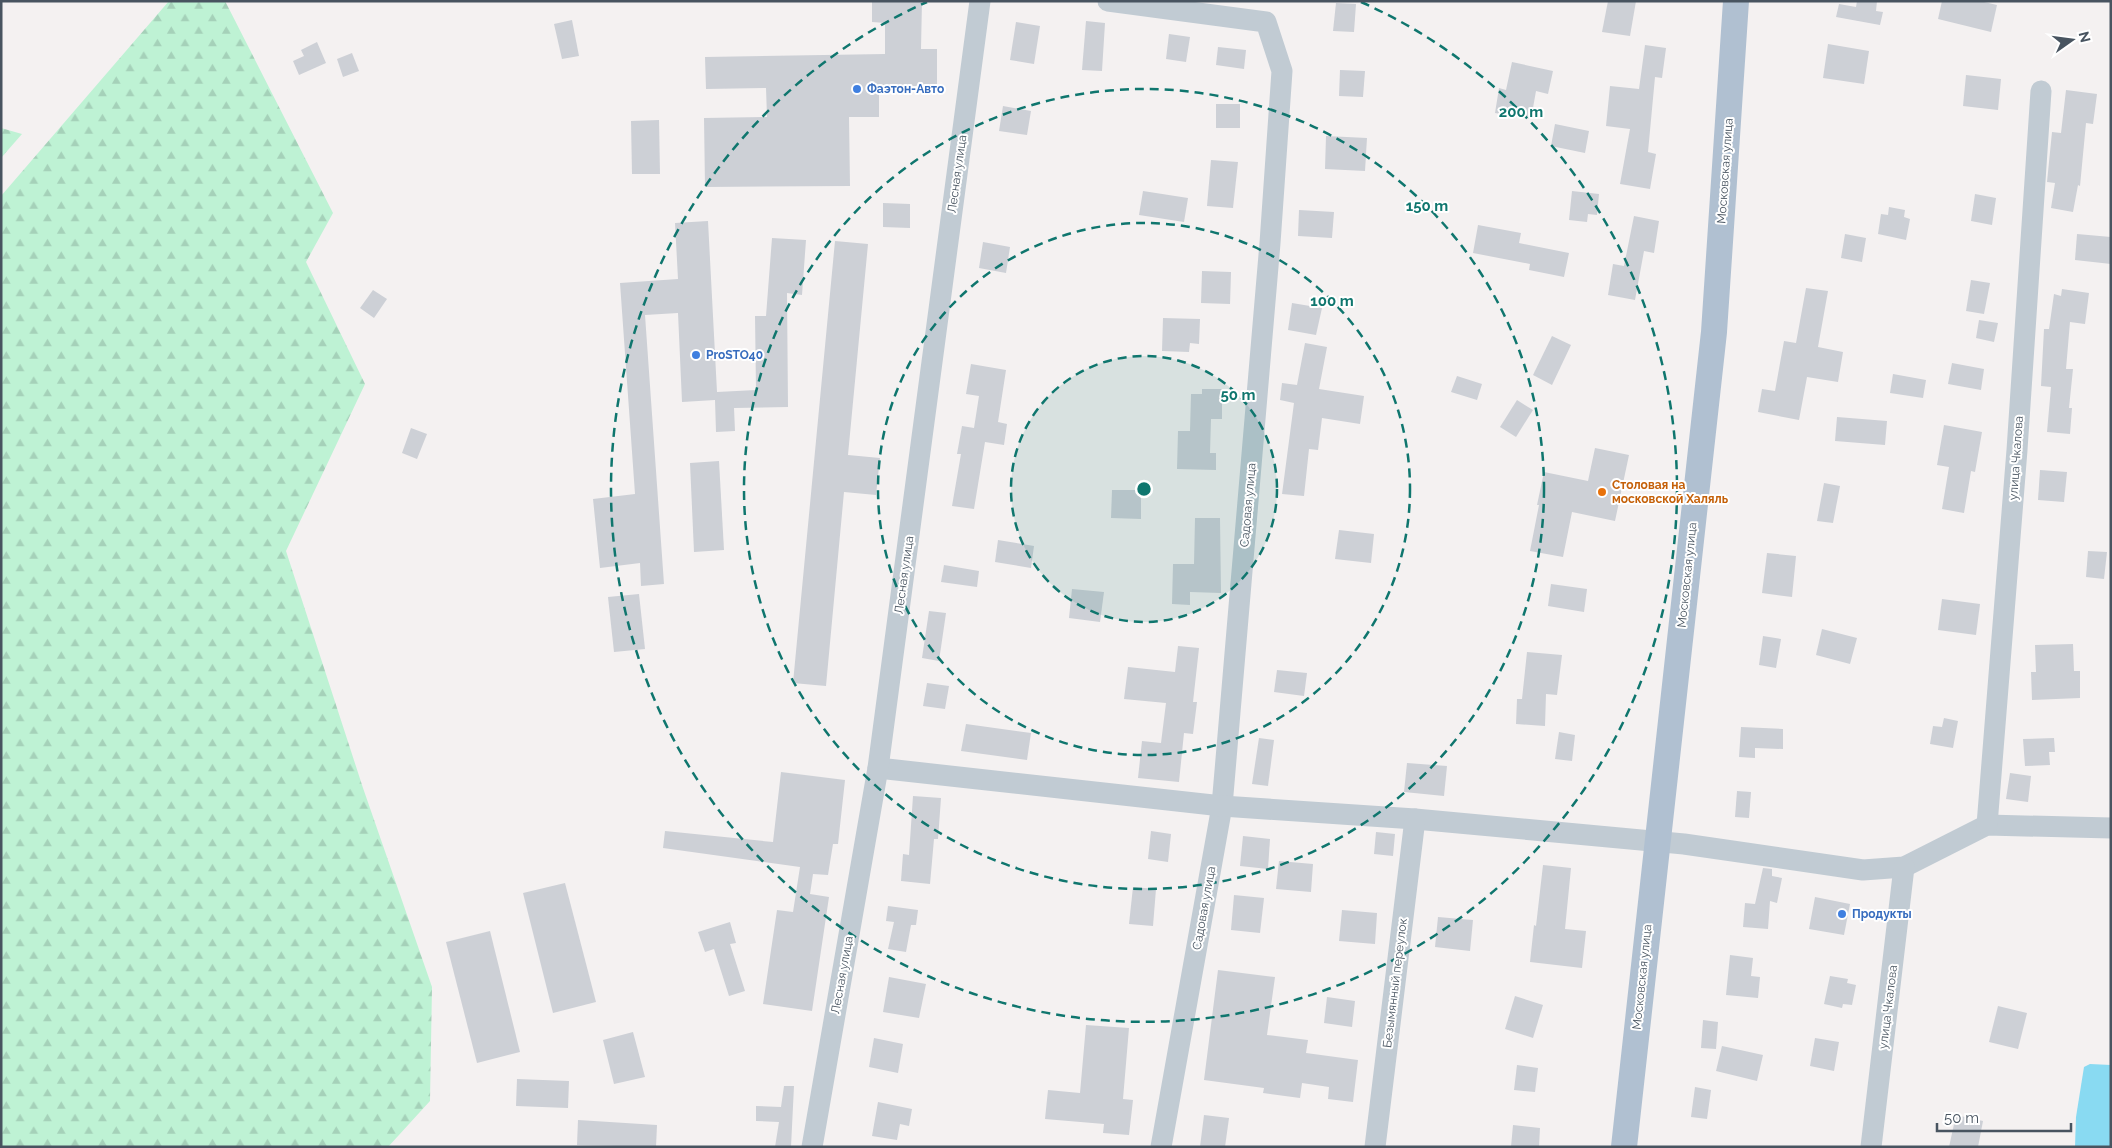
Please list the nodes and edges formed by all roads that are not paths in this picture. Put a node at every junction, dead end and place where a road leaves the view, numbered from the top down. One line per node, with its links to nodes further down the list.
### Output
1 (980, 1): 5 (street, Лесная улица)
2 (1108, 1): 6 (street, Садовая улица)
3 (1736, 1): 10 (main road, Московская улица)
4 (2041, 91): 8 (street, улица Чкалова)
5 (878, 768): 6 (street); 12 (street, Лесная улица)
6 (1222, 806): 7 (street); 13 (street, Садовая улица)
7 (1416, 819): 10 (street); 14 (street, Безымянный переулок)
8 (1987, 825): 9 (street); 11 (street)
9 (2111, 828)
10 (1657, 842): 11 (street); 15 (main road, Московская улица)
11 (1904, 867): 16 (street, улица Чкалова)
12 (812, 1147)
13 (1161, 1147)
14 (1376, 1147)
15 (1624, 1147)
16 (1871, 1147)

